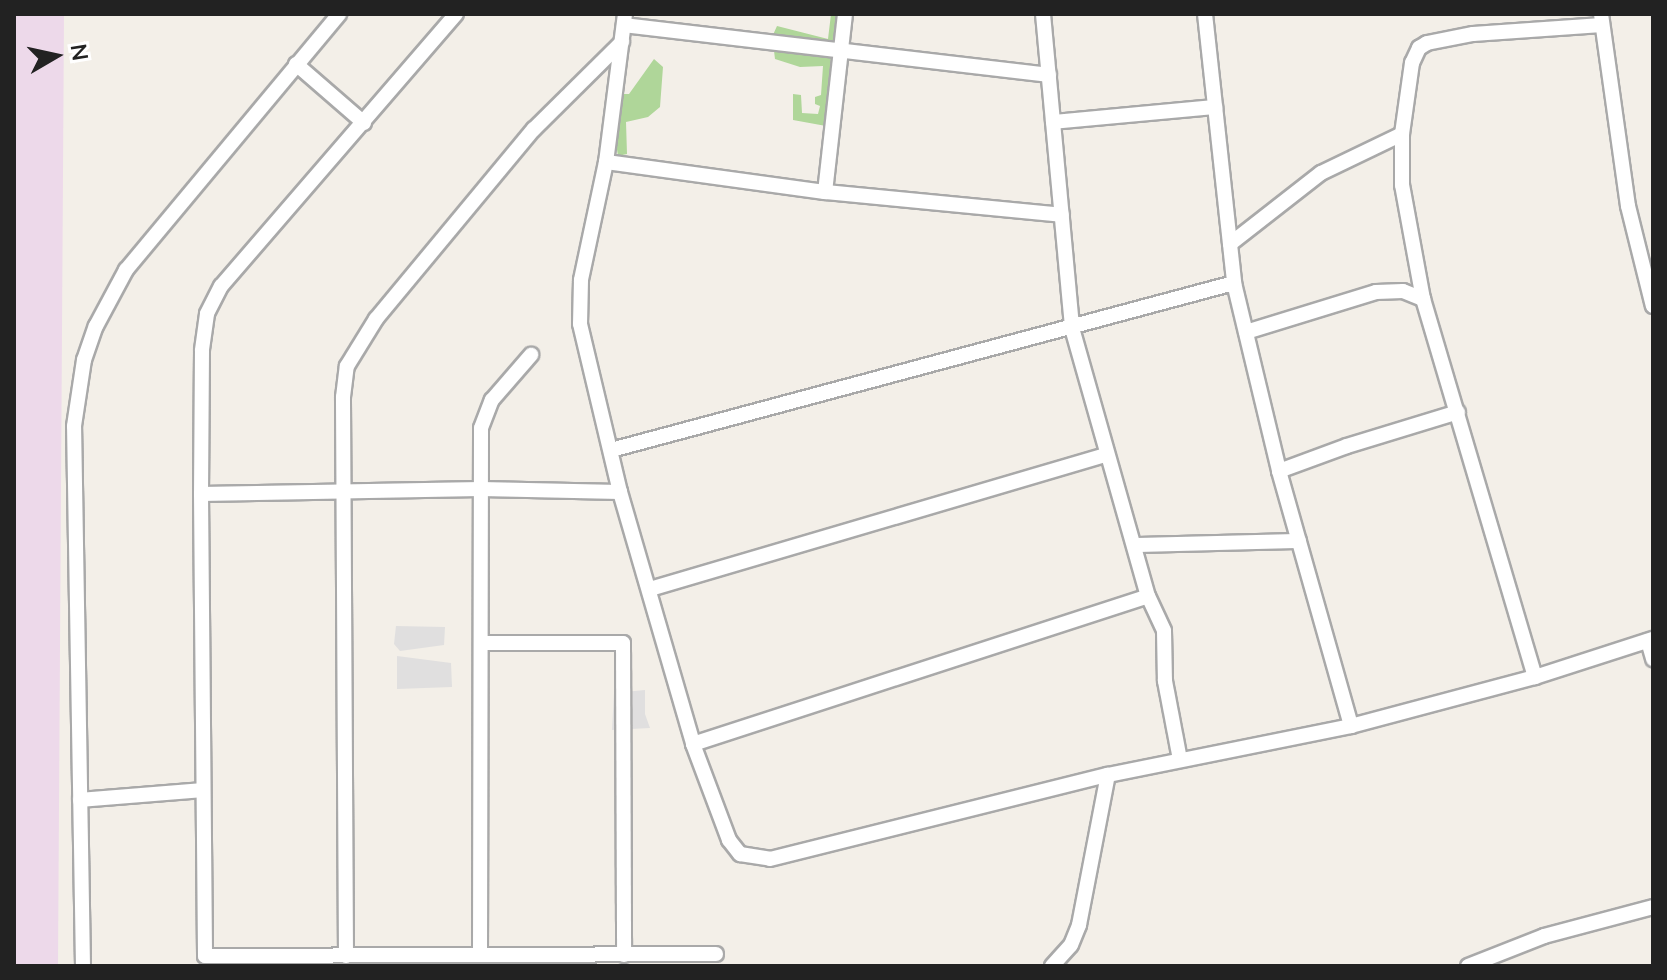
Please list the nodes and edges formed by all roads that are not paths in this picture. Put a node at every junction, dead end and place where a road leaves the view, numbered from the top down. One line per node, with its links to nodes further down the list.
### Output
1 (339, 14): 10 (street)
2 (456, 14): 14 (street)
3 (845, 14): 9 (street)
4 (1043, 14): 11 (street)
5 (1205, 14): 12 (street)
6 (625, 20): 8 (street); 9 (street)
7 (1601, 20): 15 (street); 22 (street)
8 (622, 42): 16 (street); 31 (street)
9 (841, 51): 11 (street); 17 (street)
10 (296, 64): 14 (street); 47 (street)
11 (1049, 75): 13 (street)
12 (1215, 107): 13 (street); 19 (street)
13 (1053, 122): 18 (street)
14 (364, 123): 33 (street)
15 (1402, 134): 19 (street); 21 (street)
16 (606, 162): 17 (street); 27 (street)
17 (825, 192): 18 (street)
18 (1062, 215): 23 (street)
19 (1230, 244): 20 (street)
20 (1234, 283): 23 (street); 24 (street)
21 (1423, 299): 24 (street); 26 (street)
22 (1653, 306)
23 (1072, 328): 27 (street); 28 (street)
24 (1246, 332): 29 (street)
25 (531, 355): 30 (street)
26 (1458, 412): 29 (street); 41 (street)
27 (611, 450): 32 (street)
28 (1106, 455): 35 (street); 36 (street)
29 (1279, 471): 34 (street)
30 (481, 489): 31 (street); 32 (street); 39 (street)
31 (345, 492): 33 (street); 52 (street)
32 (620, 492): 36 (street)
33 (201, 494): 46 (street)
34 (1299, 541): 35 (street); 42 (street)
35 (1135, 545): 37 (street)
36 (650, 589): 43 (street)
37 (1148, 596): 43 (street); 44 (street)
38 (1650, 640): 40 (street); 41 (street)
39 (481, 643): 50 (street); 51 (street)
40 (1653, 659)
41 (1535, 677): 42 (street)
42 (1351, 726): 44 (street)
43 (693, 744): 45 (street)
44 (1180, 760): 45 (street)
45 (1108, 775): 56 (street)
46 (203, 790): 47 (street); 52 (street)
47 (80, 800): 55 (street)
48 (1653, 907): 54 (street)
49 (716, 954): 51 (street)
50 (480, 955): 51 (street); 53 (street)
51 (624, 955)
52 (346, 956): 53 (street)
53 (421, 961)
54 (1471, 965)
55 (83, 966)
56 (1052, 966)

